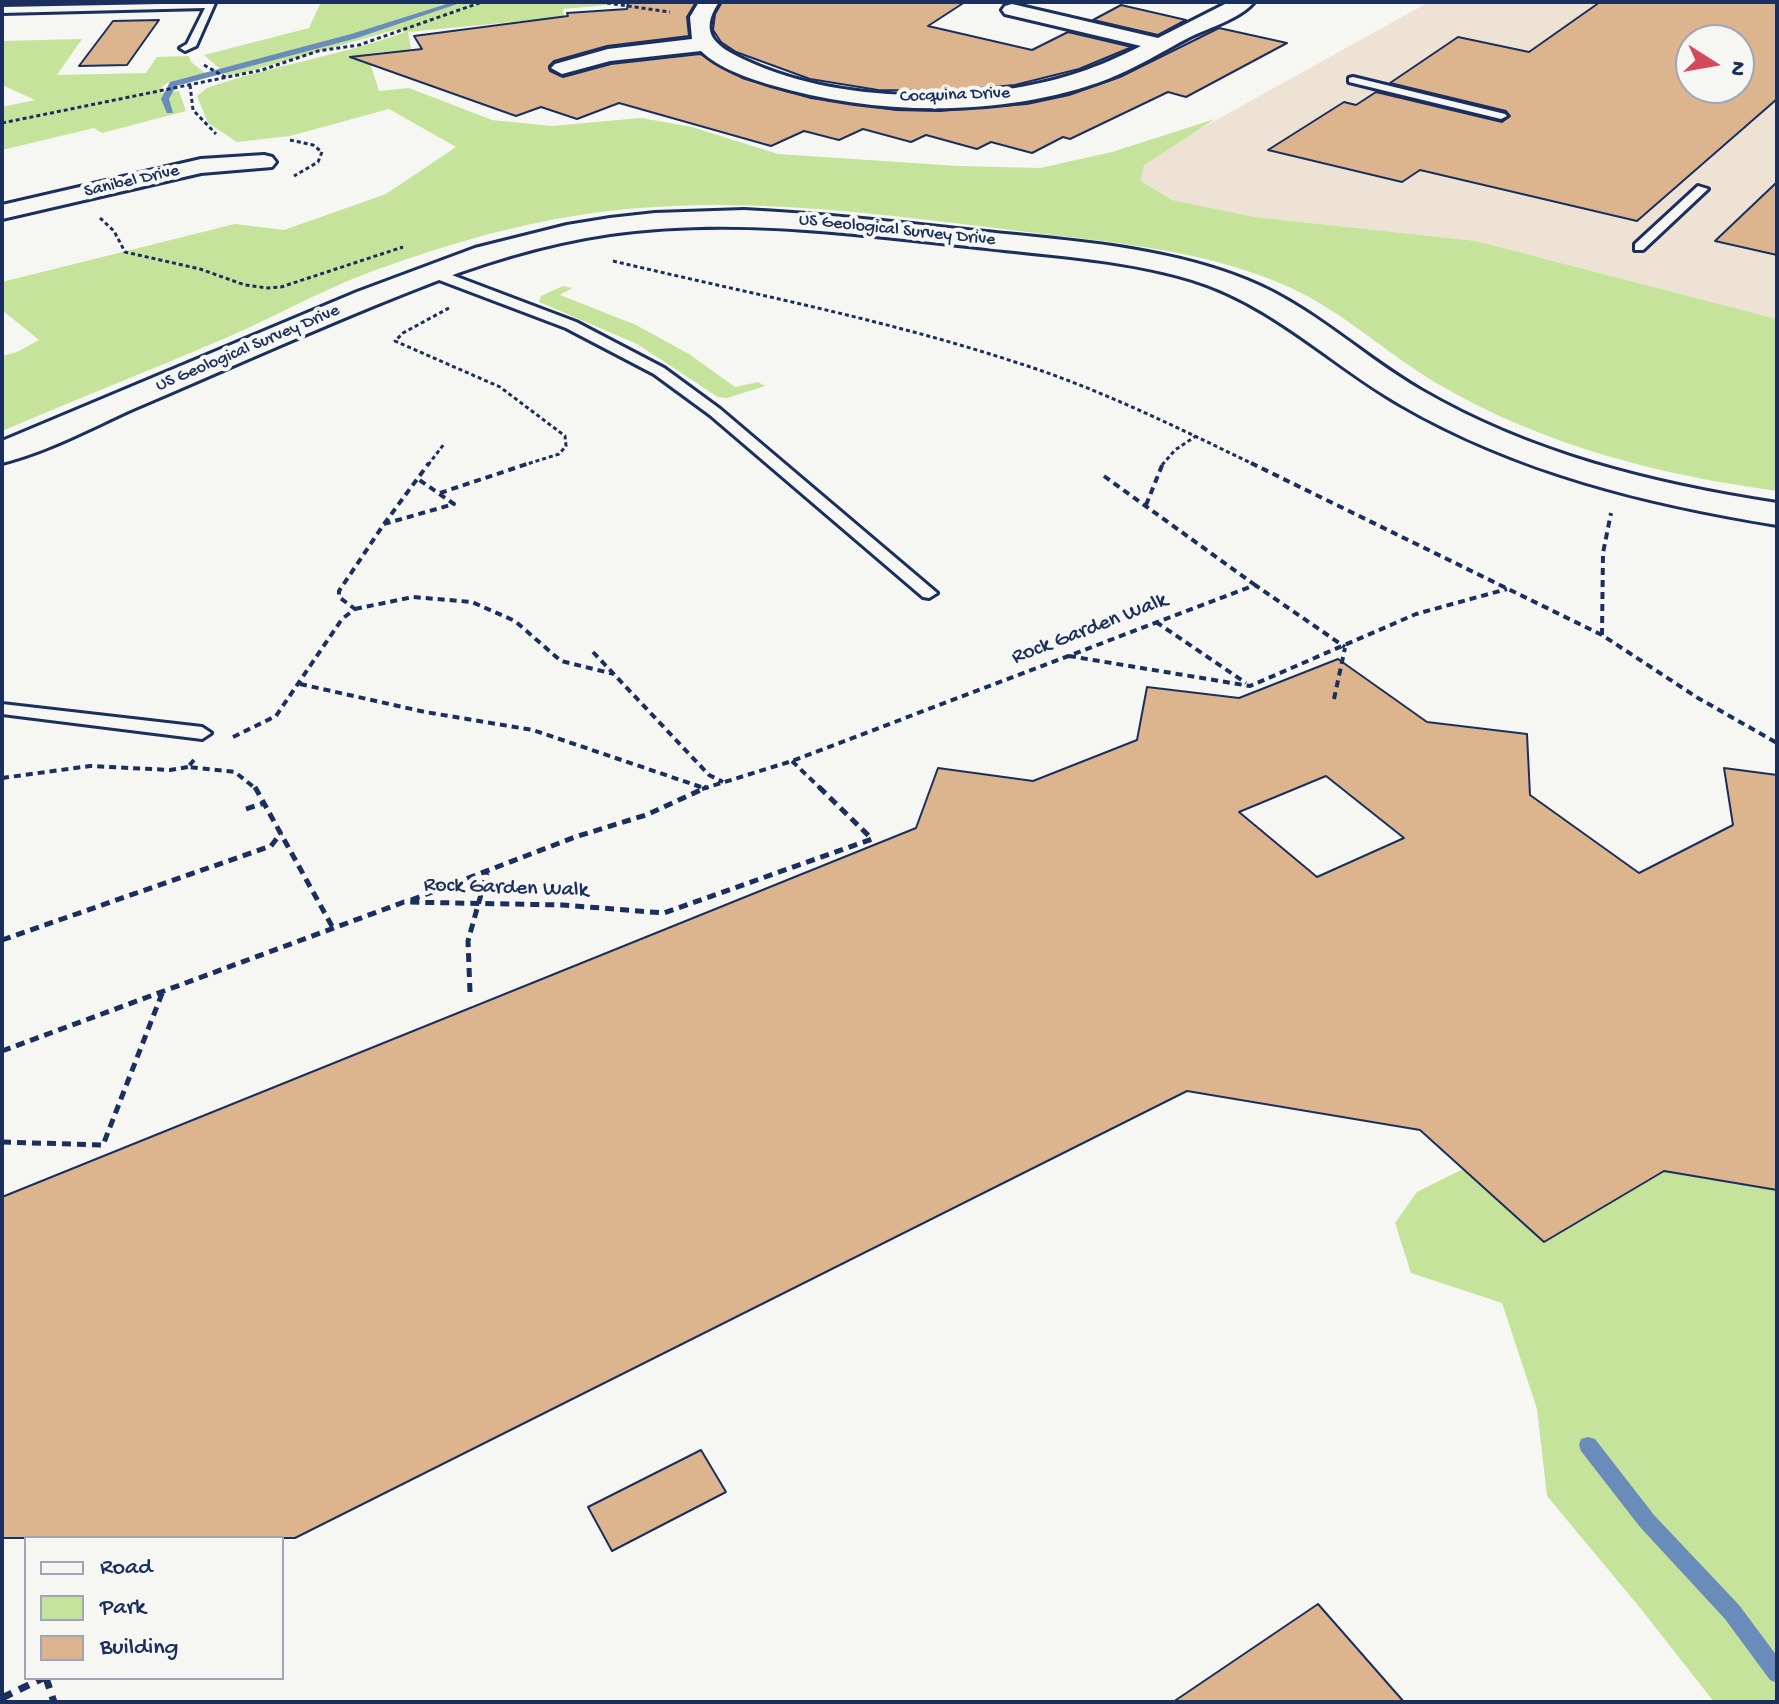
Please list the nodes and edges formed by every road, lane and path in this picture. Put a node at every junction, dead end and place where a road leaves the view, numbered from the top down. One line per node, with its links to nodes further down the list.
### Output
1 (482, 2): 14 (path)
2 (531, 2): 3 (path)
3 (585, 2)
4 (600, 2): 6 (path)
5 (1244, 2): 10 (street, Cocquina Drive)
6 (705, 7): 9 (street)
7 (2, 10): 11 (lane)
8 (1012, 10): 10 (street)
9 (704, 44): 10 (street, Cocquina Drive); 12 (street)
10 (1158, 44)
11 (185, 48)
12 (562, 68)
13 (211, 69): 14 (path)
14 (227, 79): 16 (path)
15 (1353, 80): 17 (lane)
16 (190, 85): 18 (path); 19 (path)
17 (1501, 116)
18 (2, 123)
19 (221, 137)
20 (264, 162): 22 (street, Sanibel Drive)
21 (1702, 189): 25 (lane)
22 (78, 194): 23 (street, Sanibel Drive); 24 (path)
23 (2, 212)
24 (406, 246)
25 (1639, 247)
26 (613, 261): 28 (path)
27 (442, 277): 30 (street, US Geological Survey Drive); 33 (path); 36 (street, US Geological Survey Drive); 40 (lane)
28 (1196, 436): 35 (path); 39 (path)
29 (444, 444): 32 (path)
30 (2, 453)
31 (1104, 476): 35 (path)
32 (418, 479): 33 (path); 37 (path)
33 (439, 494): 37 (path)
34 (1613, 500): 43 (path)
35 (1146, 505): 38 (path)
36 (1777, 514)
37 (384, 524): 41 (path)
38 (1255, 585): 42 (path, Rock Garden Walk); 44 (path)
39 (1507, 589): 43 (path); 44 (path)
40 (929, 593)
41 (355, 609): 47 (path); 48 (path)
42 (1156, 622): 46 (path, Rock Garden Walk); 49 (path)
43 (1602, 635): 54 (path)
44 (1345, 647): 49 (path); 50 (path)
45 (593, 652): 47 (path)
46 (1066, 656): 49 (path); 56 (path, Rock Garden Walk)
47 (614, 674): 59 (path)
48 (300, 684): 53 (path); 60 (path)
49 (1250, 686)
50 (1334, 699)
51 (2, 709): 52 (lane)
52 (202, 733)
53 (231, 737)
54 (1777, 743)
55 (196, 758): 57 (path)
56 (792, 761): 59 (path); 65 (path, Rock Garden Walk)
57 (188, 767): 58 (path); 61 (path)
58 (2, 778)
59 (724, 782): 60 (path)
60 (705, 788): 64 (path)
61 (264, 803): 62 (path); 63 (path)
62 (246, 809)
63 (281, 833): 67 (path); 68 (path)
64 (487, 872): 65 (path); 66 (path)
65 (478, 901): 66 (path, Rock Garden Walk); 70 (path)
66 (404, 902): 67 (path, Rock Garden Walk)
67 (333, 928): 69 (path, Rock Garden Walk)
68 (2, 940)
69 (163, 991): 71 (path, Rock Garden Walk); 72 (path)
70 (470, 992)
71 (2, 1051)
72 (2, 1142)
73 (40, 1680): 75 (path)
74 (45, 1680): 76 (path)
75 (2, 1698)
76 (54, 1702)

